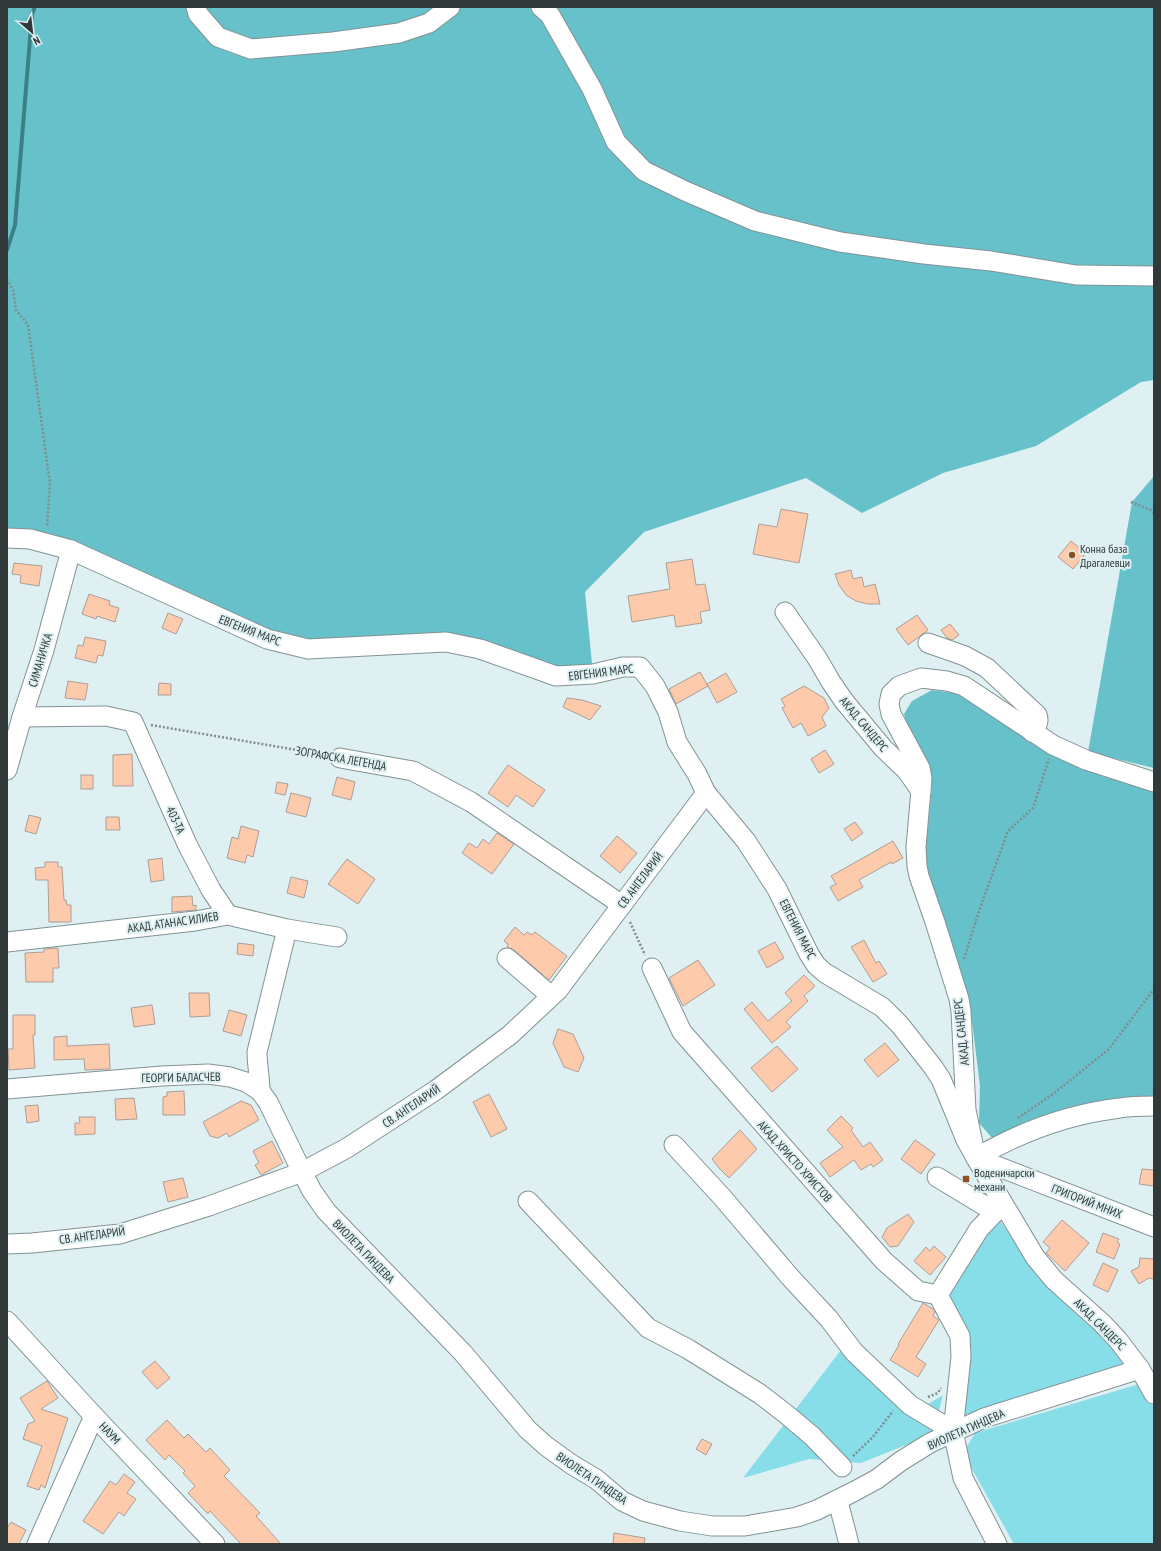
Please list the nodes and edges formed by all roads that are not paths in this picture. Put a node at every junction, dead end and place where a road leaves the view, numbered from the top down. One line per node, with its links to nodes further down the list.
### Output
1 (196, 7): 2 (street)
2 (450, 7)
3 (541, 7): 4 (street)
4 (1154, 276)
5 (7, 538): 6 (street, ЕВГЕНИЯ МАРС)
6 (71, 550): 9 (street, СИМАНИЧКА); 15 (street, ЕВГЕНИЯ МАРС)
7 (785, 612): 14 (street, АКАД. САНДЕРС)
8 (928, 643): 10 (street)
9 (22, 717): 12 (street, СИМАНИЧКА); 17 (street, 403-ТА)
10 (1032, 732): 13 (street); 14 (street)
11 (340, 758): 16 (street, ЗОГРАФСКА ЛЕГЕНДА)
12 (7, 770)
13 (1154, 782)
14 (921, 791): 28 (street, АКАД. САНДЕРС)
15 (706, 793): 16 (street, СВ. АНГЕЛАРИЙ); 28 (street, ЕВГЕНИЯ МАРС)
16 (622, 905): 23 (street, СВ. АНГЕЛАРИЙ)
17 (228, 915): 18 (street, АКАД. АТАНАС ИЛИЕВ); 20 (street, АКАД. АТАНАС ИЛИЕВ)
18 (287, 929): 19 (street, АКАД. АТАНАС ИЛИЕВ); 25 (street)
19 (337, 937)
20 (7, 942)
21 (507, 958): 23 (street)
22 (652, 968): 35 (street, АКАД. ХРИСТО ХРИСТОВ)
23 (550, 996): 29 (street, СВ. АНГЕЛАРИЙ)
24 (7, 1089): 25 (street, ГЕОРГИ БАЛАСЧЕВ)
25 (260, 1091): 29 (street, ГЕОРГИ БАЛАСЧЕВ)
26 (1154, 1106): 28 (street)
27 (674, 1145): 40 (street)
28 (976, 1158): 32 (street, АКАД. САНДЕРС); 33 (street, ГРИГОРИЙ МНИХ)
29 (302, 1172): 34 (street, СВ. АНГЕЛАРИЙ); 42 (street, ВИОЛЕТА ГИНДЕВА)
30 (936, 1177): 32 (street)
31 (528, 1201): 41 (street)
32 (999, 1208): 35 (street); 37 (street, АКАД. САНДЕРС)
33 (1154, 1227)
34 (7, 1244)
35 (938, 1295): 40 (street)
36 (7, 1321): 39 (street, НАУМ)
37 (1140, 1369): 38 (street, АКАД. САНДЕРС); 40 (street, ВИОЛЕТА ГИНДЕВА)
38 (1154, 1394)
39 (94, 1416): 43 (street); 44 (street, НАУМ)
40 (953, 1431): 42 (street, ВИОЛЕТА ГИНДЕВА); 46 (street)
41 (842, 1467)
42 (835, 1501): 45 (street)
43 (38, 1544)
44 (215, 1544)
45 (849, 1544)
46 (997, 1544)

